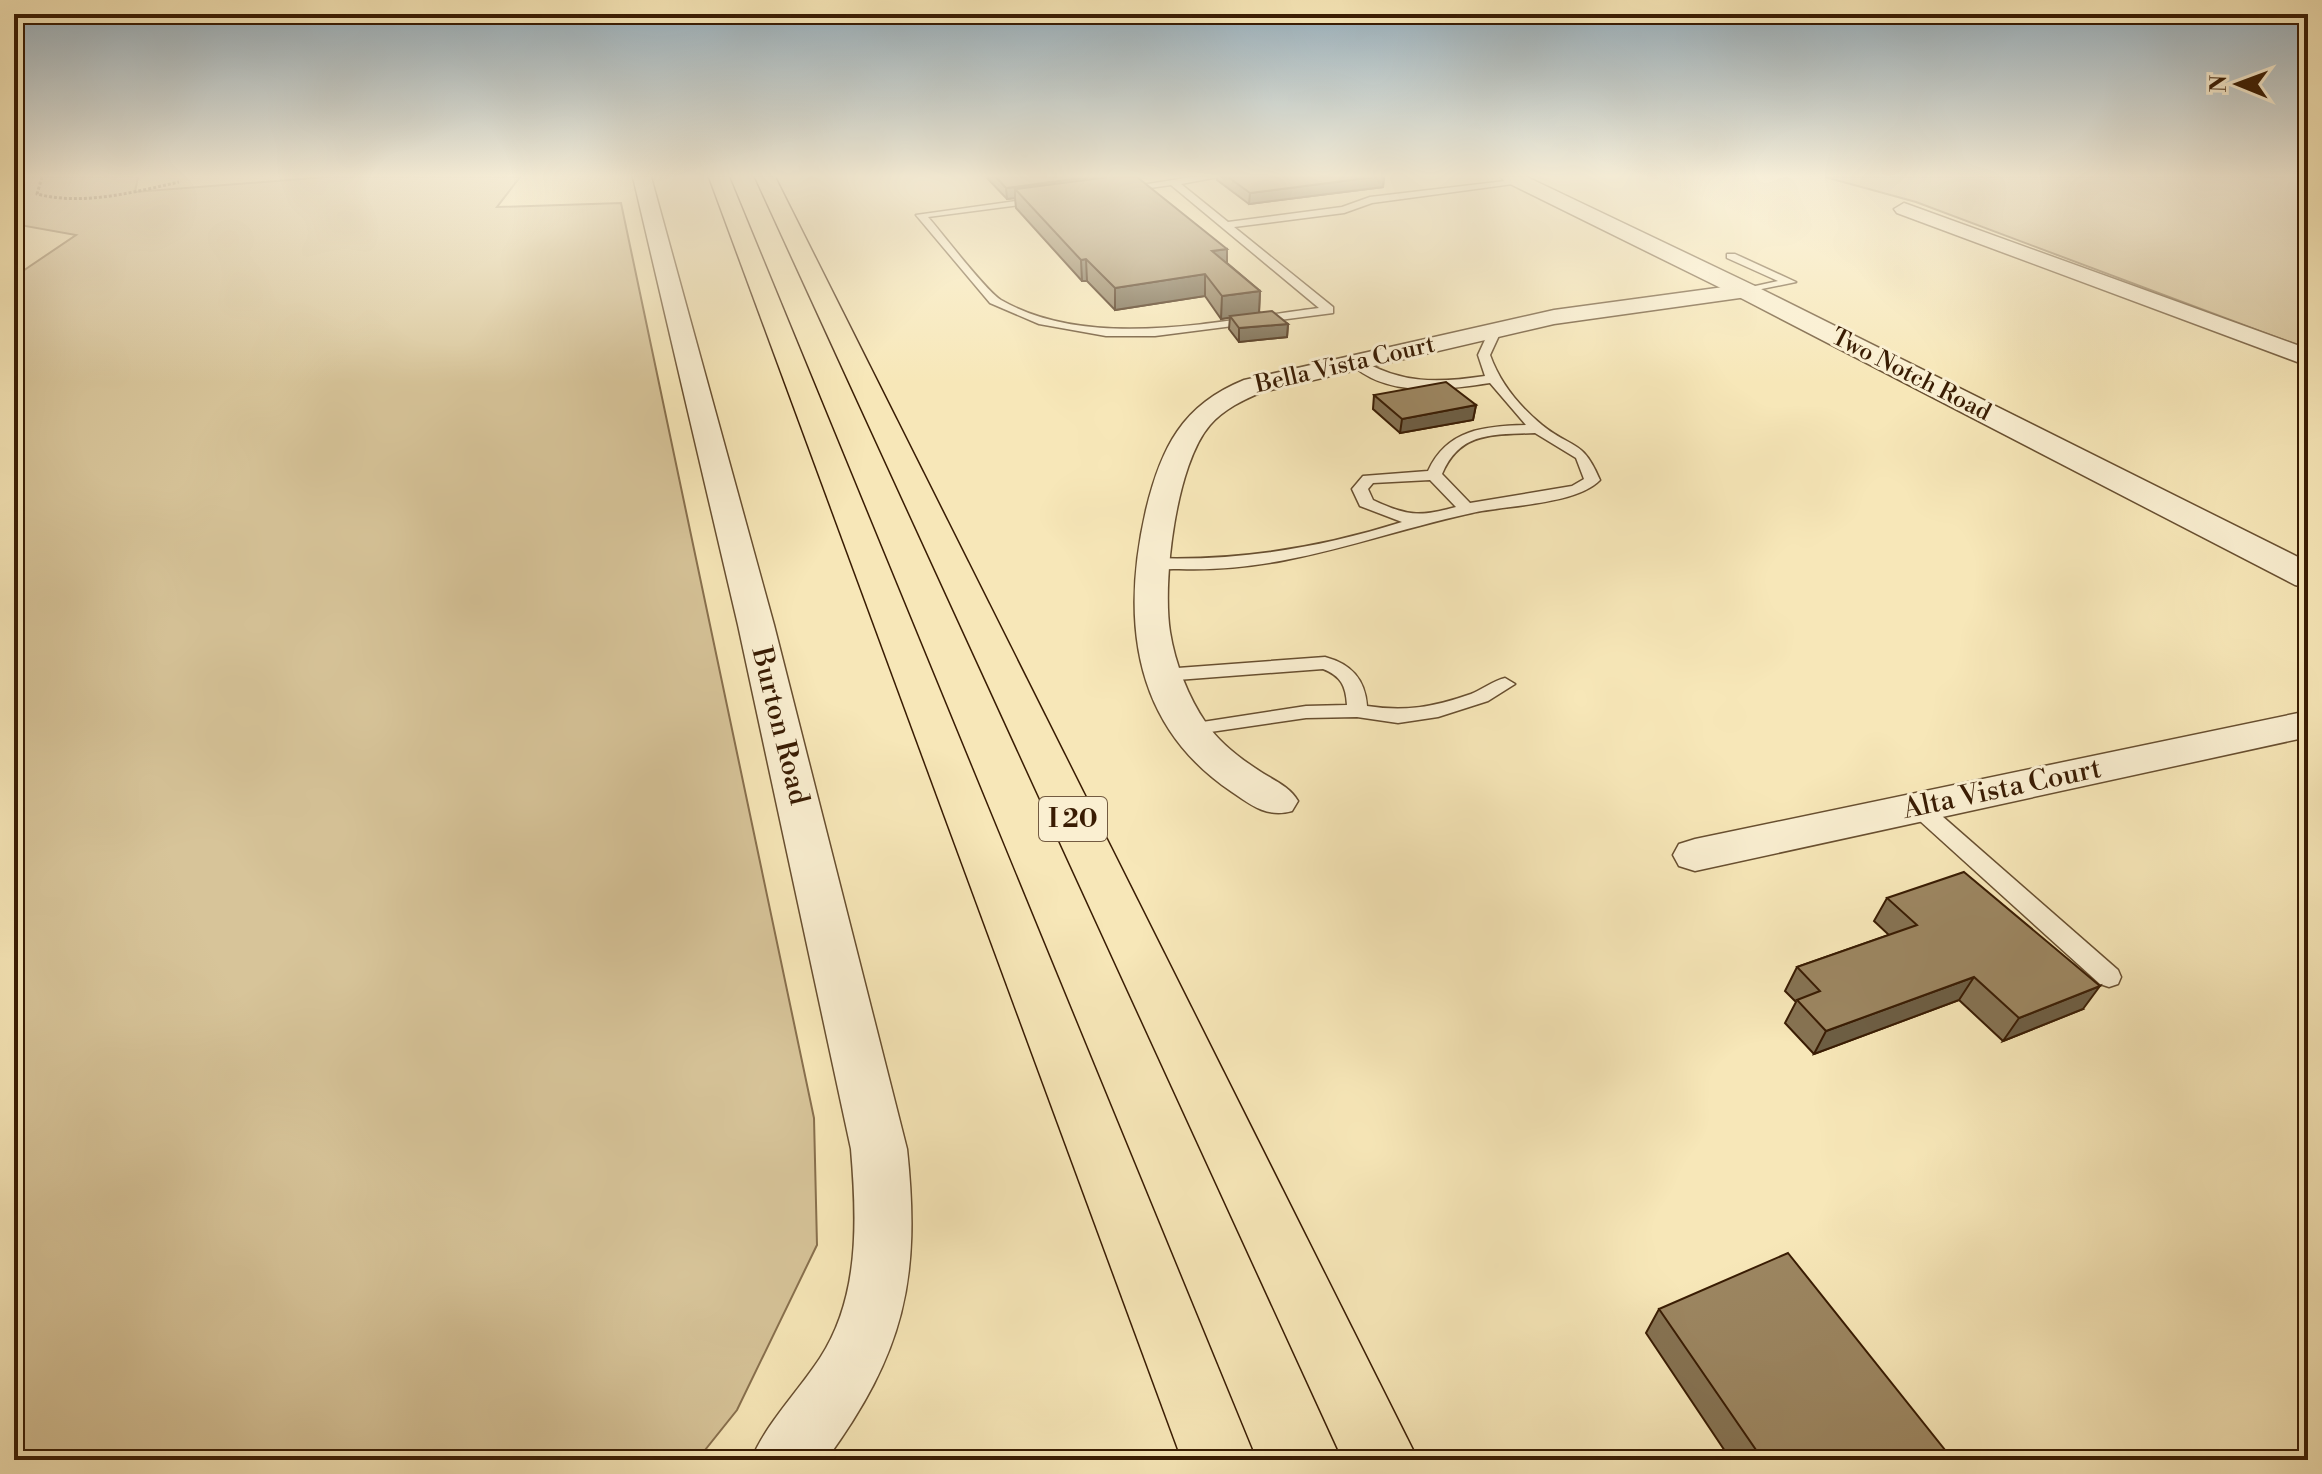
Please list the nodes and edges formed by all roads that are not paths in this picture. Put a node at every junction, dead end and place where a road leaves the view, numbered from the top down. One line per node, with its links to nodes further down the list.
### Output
1 (659, 246): 29 (street, Burton Road)
2 (746, 246): 30 (highway)
3 (798, 246): 31 (highway, I 20)
4 (947, 246): 5 (lane)
5 (1251, 246)
6 (1653, 246): 9 (street, Two Notch Road)
7 (2004, 246): 11 (street)
8 (1731, 256): 9 (lane)
9 (1746, 291): 10 (street, Bella Vista Court); 19 (street, Two Notch Road)
10 (1496, 329): 12 (street, Bella Vista Court); 13 (lane)
11 (2308, 358)
12 (1356, 363): 13 (lane); 18 (street, Bella Vista Court)
13 (1492, 379): 14 (lane)
14 (1538, 429): 15 (lane); 16 (lane)
15 (1434, 475): 16 (lane); 17 (lane)
16 (1467, 509): 17 (lane)
17 (1421, 521): 18 (lane)
18 (1153, 563): 20 (street, Bella Vista Court)
19 (2308, 577)
20 (1164, 675): 22 (lane); 24 (street, Bella Vista Court)
21 (1505, 684): 22 (lane)
22 (1357, 711): 24 (lane)
23 (2308, 724): 26 (street, Alta Vista Court)
24 (1190, 729): 25 (street, Bella Vista Court)
25 (1277, 801)
26 (1918, 807): 27 (street, Alta Vista Court); 28 (lane)
27 (1695, 855)
28 (2109, 977)
29 (785, 1460)
30 (1219, 1460)
31 (1381, 1460)

